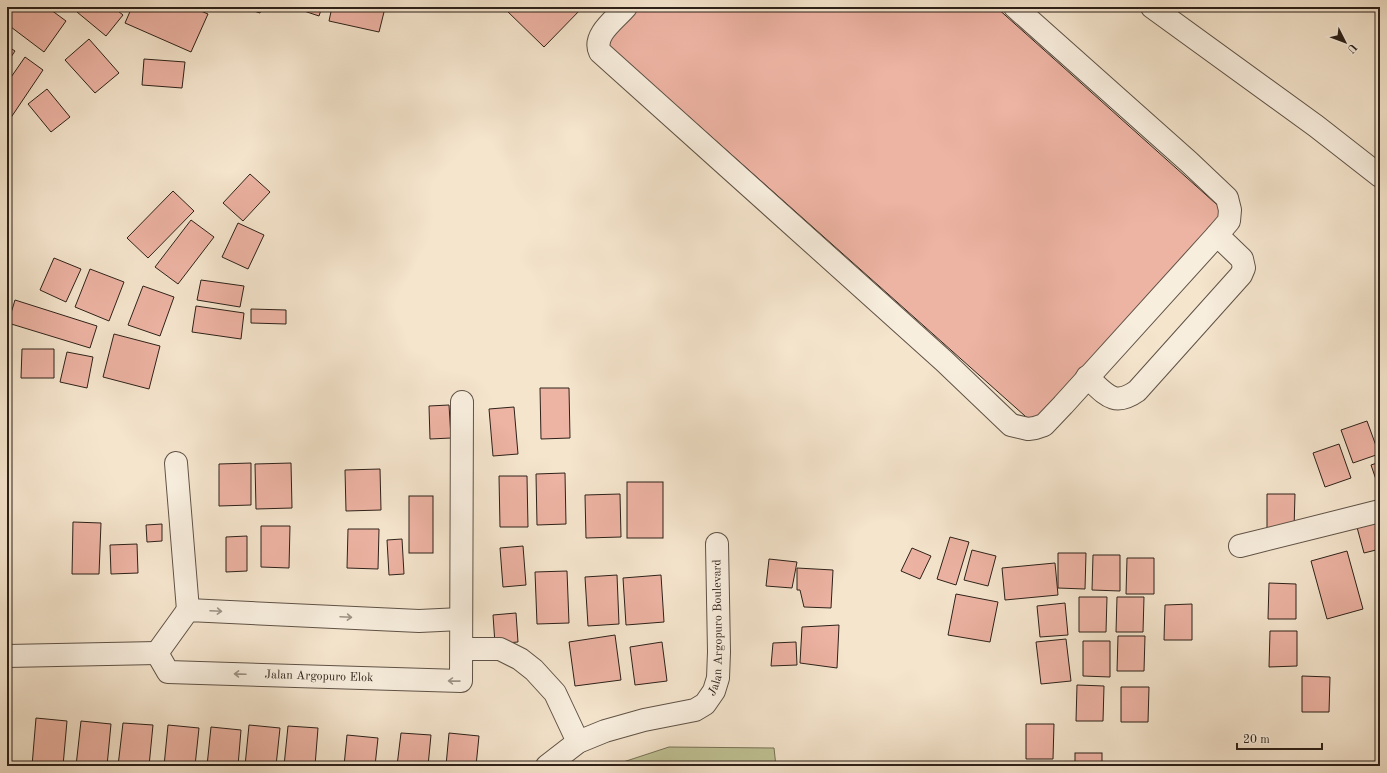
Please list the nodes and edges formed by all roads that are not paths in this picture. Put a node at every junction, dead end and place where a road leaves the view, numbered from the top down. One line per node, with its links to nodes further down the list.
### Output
1 (626, 7): 6 (street)
2 (1015, 7): 5 (street)
3 (1152, 7): 4 (street)
4 (1380, 176)
5 (1217, 235): 6 (street); 6 (street)
6 (1087, 377)
7 (462, 402): 13 (street, Jalan Argopuro Elok)
8 (176, 463): 12 (street)
9 (1380, 511): 11 (street)
10 (717, 544): 17 (street, Jalan Argopuro Boulevard)
11 (1240, 546)
12 (188, 610): 13 (street, one-way to 13); 15 (street)
13 (461, 619): 14 (street, Jalan Argopuro Elok)
14 (462, 649): 15 (street, Jalan Argopuro Elok, one-way to 15); 17 (street)
15 (156, 653): 16 (street)
16 (7, 656)
17 (578, 742): 18 (street, Jalan Argopuro Boulevard)
18 (547, 766)

